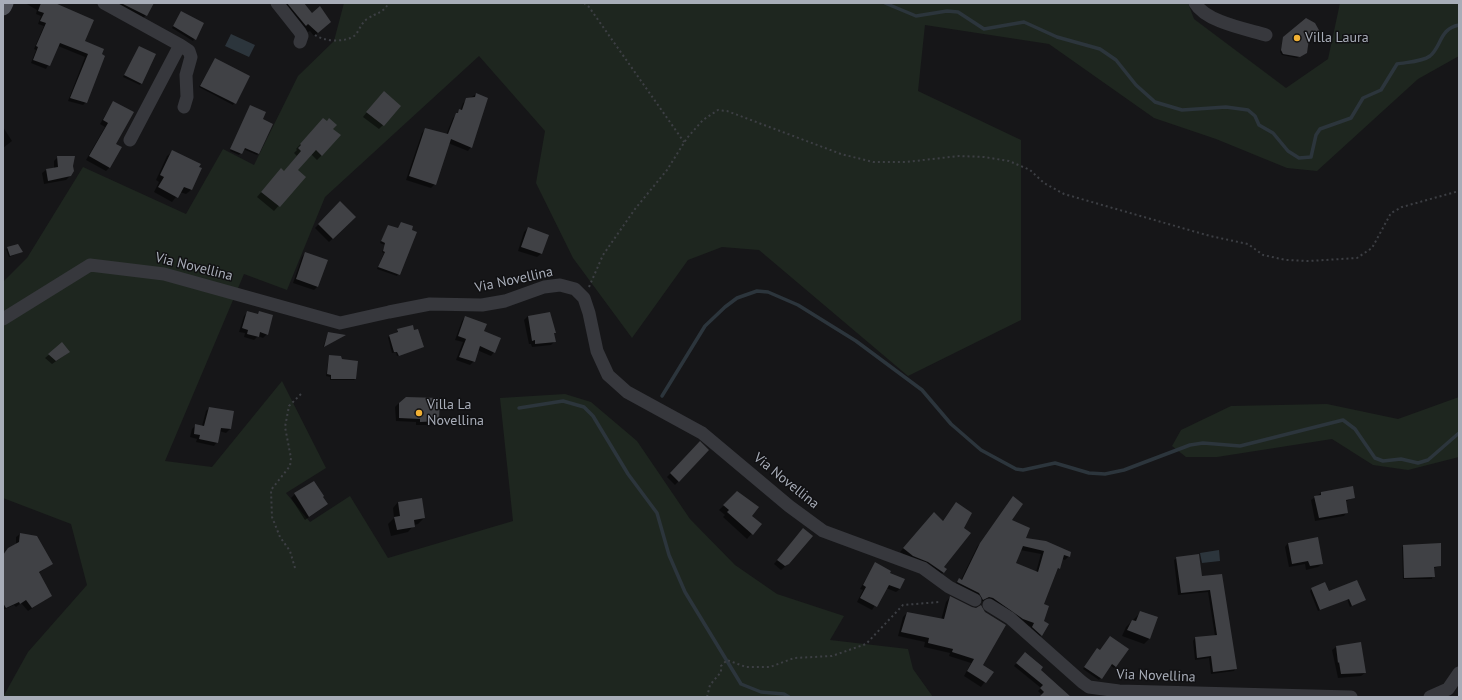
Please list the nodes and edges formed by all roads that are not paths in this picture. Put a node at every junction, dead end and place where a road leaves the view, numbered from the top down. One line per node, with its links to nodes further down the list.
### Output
1 (5, 3): 5 (main road)
2 (104, 3): 8 (street)
3 (277, 3): 7 (street)
4 (1195, 3): 6 (street)
5 (3, 8)
6 (1266, 35)
7 (300, 42)
8 (180, 45): 9 (street); 10 (street)
9 (184, 107)
10 (130, 140)
11 (3, 319): 12 (street, Via Novellina)
12 (975, 600)
13 (989, 605): 15 (street, Via Novellina)
14 (1459, 673): 16 (street)
15 (1351, 697)
16 (1430, 697)

